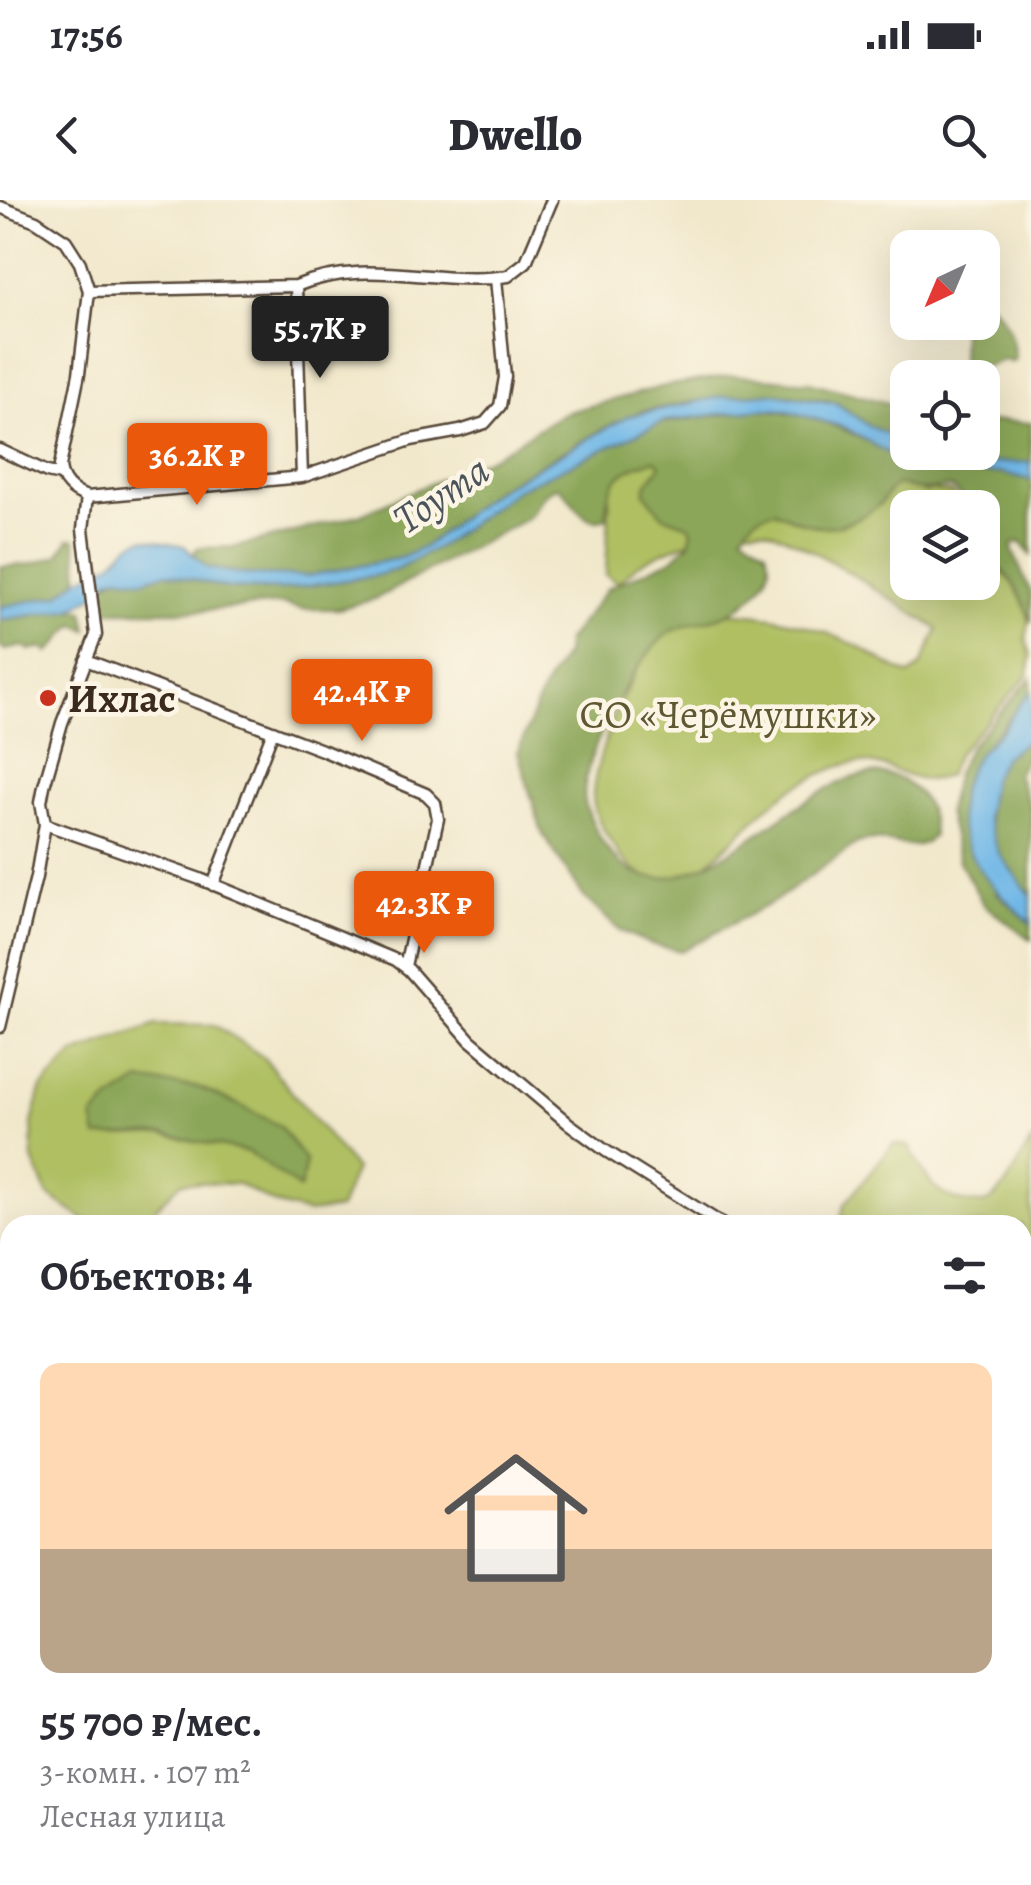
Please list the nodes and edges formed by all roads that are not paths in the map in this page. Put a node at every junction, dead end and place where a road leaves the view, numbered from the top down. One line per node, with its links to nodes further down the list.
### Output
1 (552, 200): 3 (street)
2 (0, 207): 5 (street)
3 (496, 278): 4 (street); 8 (street)
4 (296, 286): 5 (street); 8 (street)
5 (89, 290): 7 (street)
6 (0, 450): 7 (street)
7 (61, 475): 9 (street)
8 (302, 477): 9 (street)
9 (87, 497): 10 (street)
10 (86, 660): 11 (street); 12 (street)
11 (273, 731): 13 (street); 14 (street)
12 (45, 824): 13 (street); 15 (street)
13 (213, 885): 14 (street)
14 (405, 966): 16 (street)
15 (0, 1027)
16 (709, 1215)

